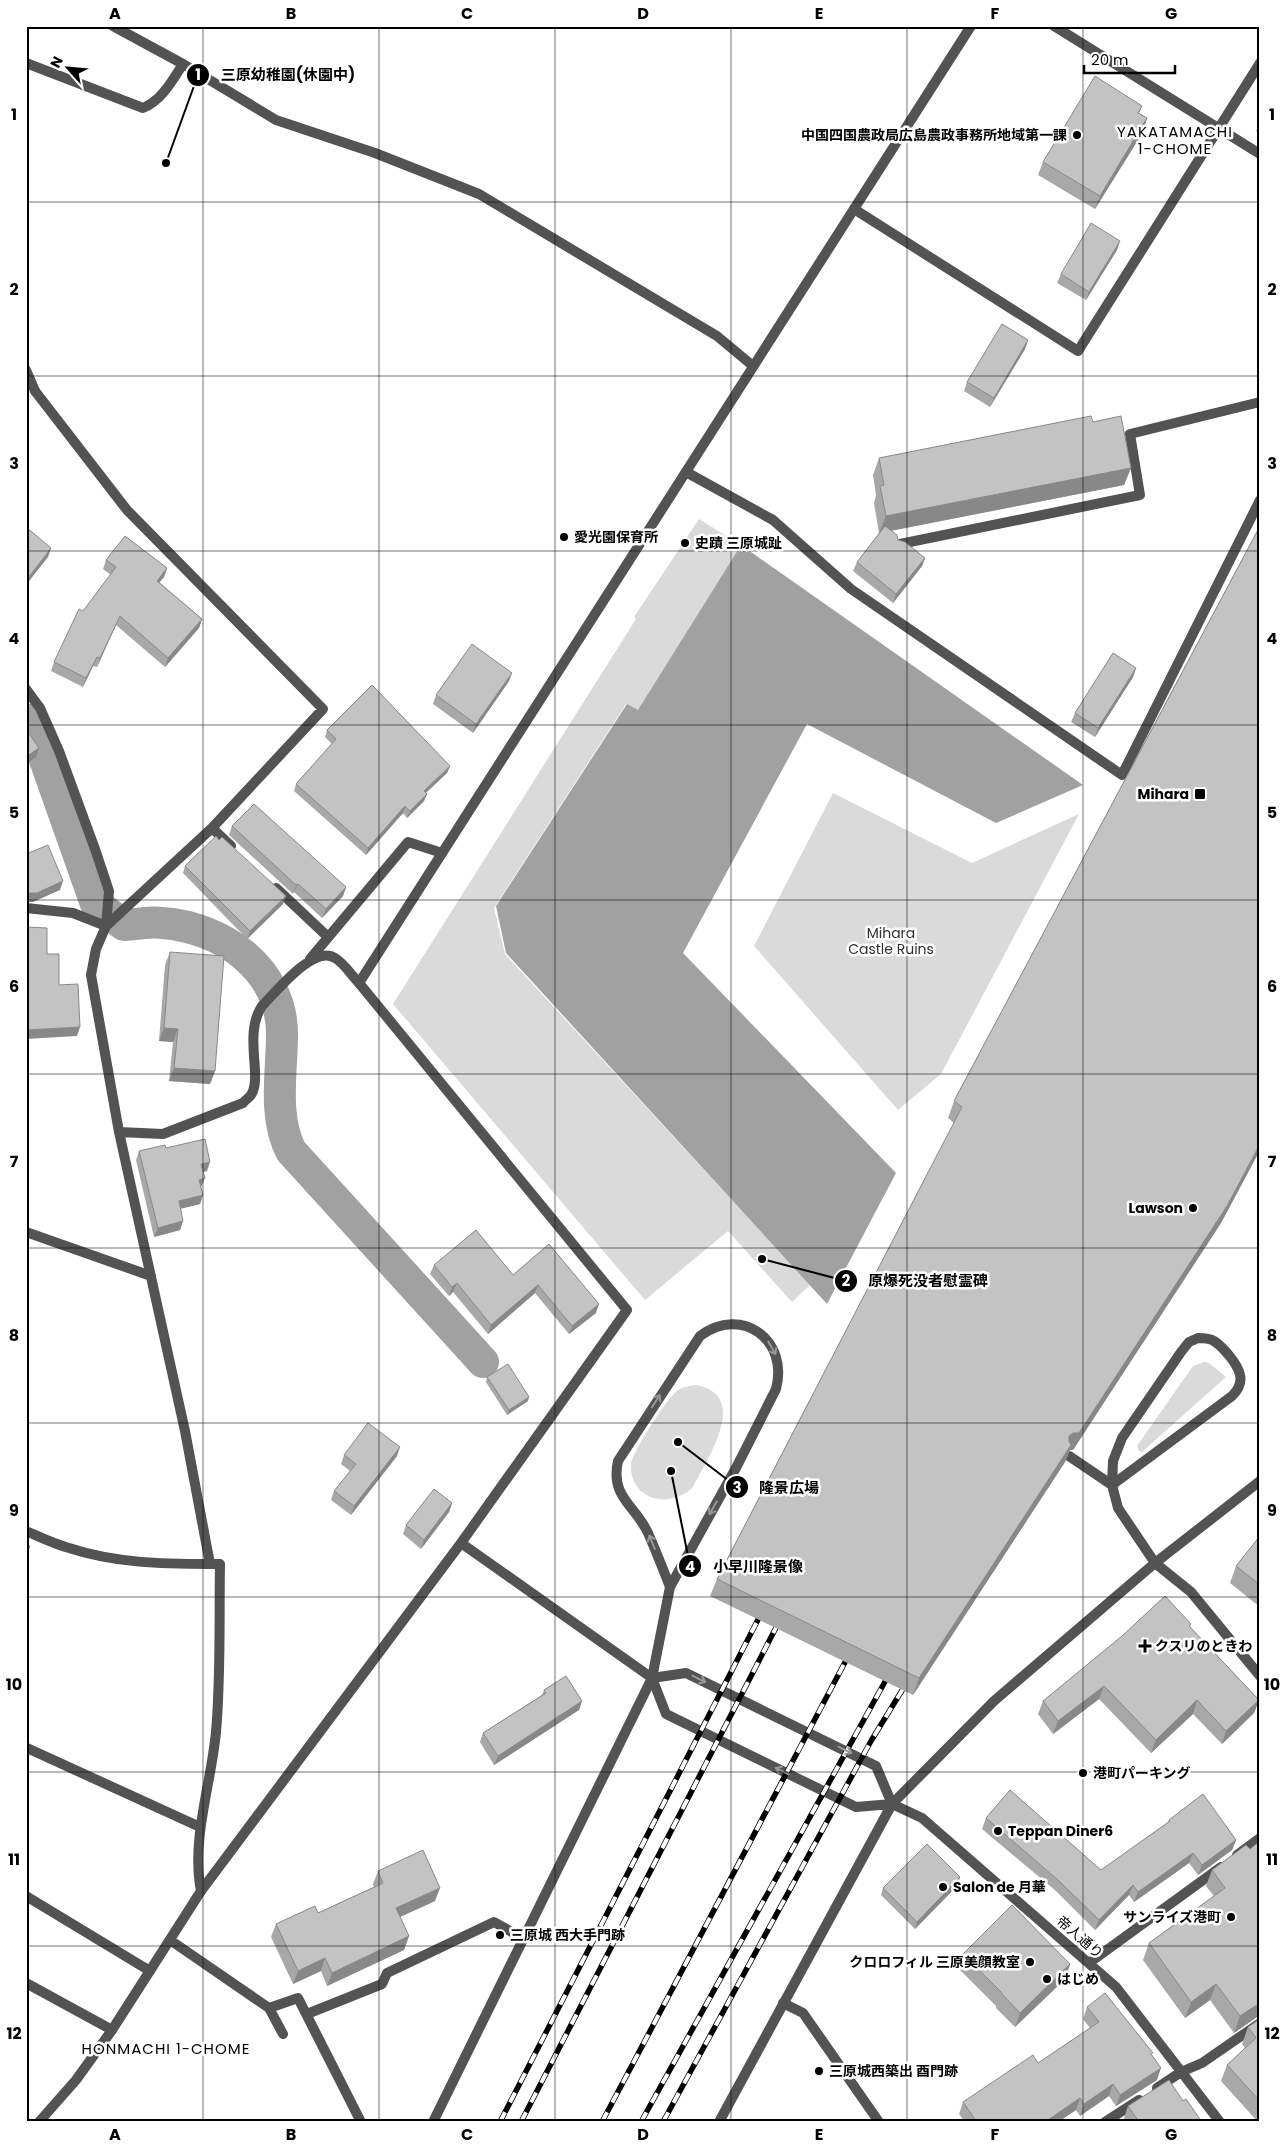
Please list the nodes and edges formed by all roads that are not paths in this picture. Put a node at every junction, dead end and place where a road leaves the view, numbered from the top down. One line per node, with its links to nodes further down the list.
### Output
1 (113, 26): 6 (street)
2 (971, 26): 9 (street)
3 (1054, 26): 7 (street)
4 (26, 62): 6 (street)
5 (1260, 63): 7 (street)
6 (183, 64): 10 (street)
7 (1219, 129): 8 (street); 9 (street)
8 (1260, 154)
9 (854, 209): 10 (street)
10 (753, 366): 13 (street)
11 (26, 370): 17 (street)
12 (1260, 402): 15 (street)
13 (686, 472): 14 (street); 18 (street)
14 (1260, 500)
15 (900, 544)
16 (26, 689): 22 (street)
17 (212, 828): 19 (street); 22 (street)
18 (442, 853): 23 (street); 25 (street)
19 (241, 855)
20 (270, 882): 23 (street)
21 (26, 908): 22 (street)
22 (106, 926): 26 (street)
23 (328, 937): 24 (street)
24 (309, 960): 25 (street); 26 (street)
25 (359, 983): 33 (street)
26 (119, 1132): 28 (street)
27 (26, 1232): 28 (street)
28 (151, 1276): 35 (street)
29 (1069, 1456): 31 (street)
30 (1260, 1481): 34 (street)
31 (1112, 1486): 31 (street); 34 (street)
32 (26, 1531): 35 (street)
33 (461, 1543): 38 (street); 43 (street)
34 (1155, 1563): 37 (street); 40 (street)
35 (210, 1564): 41 (street)
36 (670, 1587): 36 (street, one-way to 36); 38 (street)
37 (1260, 1676)
38 (652, 1678): 40 (street, one-way to 38); 40 (street, one-way to 40); 45 (street)
39 (26, 1749): 41 (street)
40 (892, 1804): 47 (street, 帝人通り); 50 (street)
41 (200, 1828): 43 (street)
42 (1260, 1838): 47 (street)
43 (201, 1891): 46 (street)
44 (26, 1896): 48 (street)
45 (524, 1939): 52 (street); 59 (street)
46 (170, 1940): 48 (street); 51 (street)
47 (1089, 1963): 56 (street, 帝人通り)
48 (150, 1971): 54 (street)
49 (26, 1983): 54 (street)
50 (783, 2003): 60 (street); 61 (street)
51 (269, 2008): 52 (street); 55 (street)
52 (307, 2014): 58 (street)
53 (1260, 2023): 56 (street)
54 (112, 2030): 57 (street)
55 (282, 2034)
56 (1181, 2072): 62 (street); 63 (street, 帝人通り)
57 (40, 2122)
58 (361, 2122)
59 (433, 2122)
60 (719, 2122)
61 (879, 2122)
62 (1105, 2122)
63 (1220, 2122)

